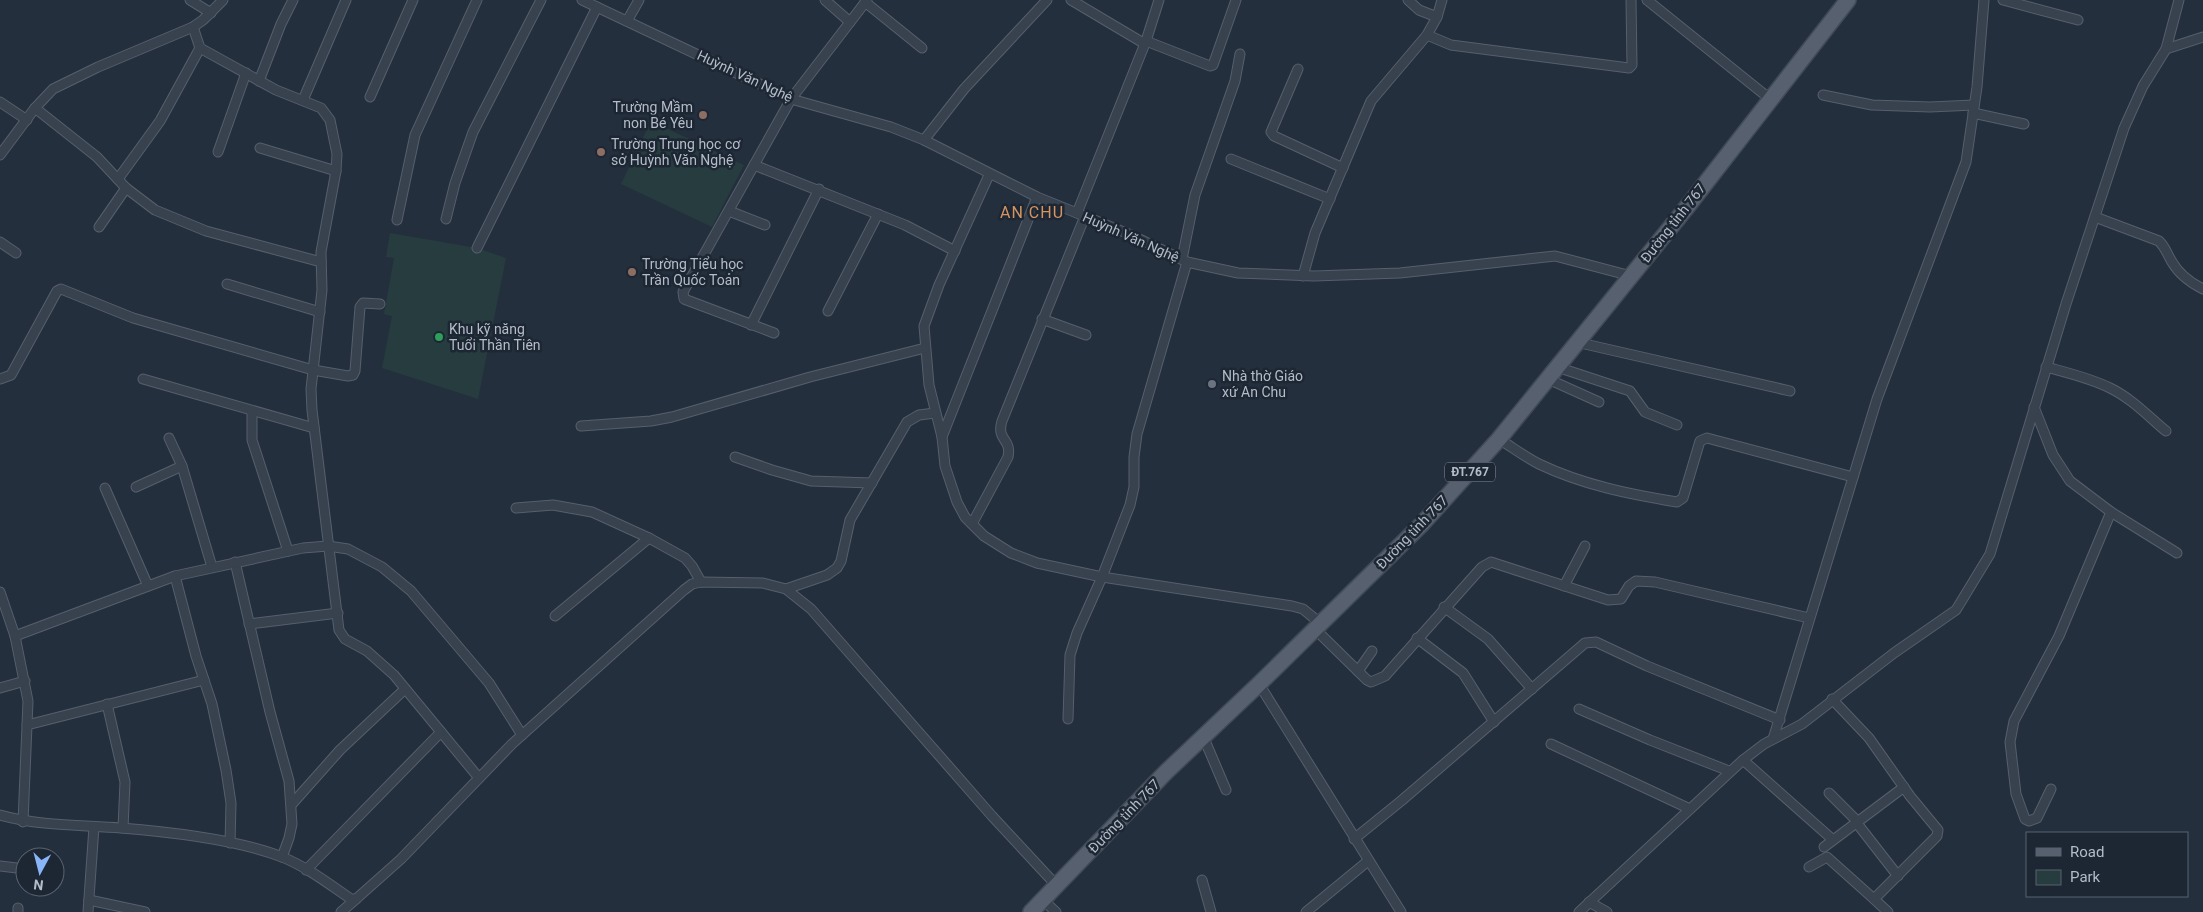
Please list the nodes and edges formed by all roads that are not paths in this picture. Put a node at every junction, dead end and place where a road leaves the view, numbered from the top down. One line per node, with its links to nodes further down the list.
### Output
1 (190, 0): 25 (street)
2 (223, 0): 25 (street)
3 (293, 0): 40 (street)
4 (346, 0): 45 (street)
5 (413, 0): 42 (street)
6 (477, 0): 70 (street)
7 (541, 0): 69 (street)
8 (582, 0): 24 (street, Huỳnh Văn Nghệ)
9 (640, 0): 28 (street)
10 (825, 0): 29 (street)
11 (1047, 0): 51 (street)
12 (1159, 0): 33 (street)
13 (1236, 0): 33 (street)
14 (1408, 0): 26 (street)
15 (1442, 0): 26 (street)
16 (1631, 0): 31 (street)
17 (1647, 0): 44 (street)
18 (1848, 0): 44 (main road, Đường tỉnh 767 / ĐT.767)
19 (1984, 0): 48 (street)
20 (2004, 0): 27 (street)
21 (2179, 0): 36 (street)
22 (866, 1): 29 (street); 35 (street)
23 (1076, 1): 33 (street)
24 (597, 7): 28 (street, Huỳnh Văn Nghệ); 74 (street)
25 (211, 12): 30 (street)
26 (1437, 17): 31 (street)
27 (2078, 20)
28 (627, 21): 43 (street, Huỳnh Văn Nghệ)
29 (850, 22): 43 (street)
30 (193, 27): 34 (street); 47 (street)
31 (1427, 35): 57 (street)
32 (2203, 37): 36 (street)
33 (1146, 42): 67 (street)
34 (200, 48): 39 (street); 60 (street)
35 (922, 48)
36 (2166, 49): 68 (street)
37 (1240, 54): 77 (street)
38 (1298, 69): 57 (street)
39 (246, 73): 40 (street); 53 (street)
40 (259, 81): 45 (street)
41 (1822, 95): 48 (street)
42 (370, 97)
43 (791, 99): 51 (street, Huỳnh Văn Nghệ); 56 (street)
44 (1770, 99): 80 (main road, Đường tỉnh 767 / ĐT.767)
45 (303, 100): 58 (street)
46 (0, 102): 49 (street)
47 (35, 108): 49 (street); 60 (street)
48 (1973, 109): 50 (street); 112 (street)
49 (26, 120): 54 (street)
50 (2024, 124)
51 (924, 140): 59 (street, Huỳnh Văn Nghệ)
52 (260, 148): 58 (street)
53 (218, 152)
54 (0, 153)
55 (1232, 159): 64 (street)
56 (754, 165): 62 (street); 65 (street)
57 (1344, 168): 64 (street)
58 (336, 171): 78 (street)
59 (989, 175): 63 (street, Huỳnh Văn Nghệ); 75 (street)
60 (118, 180): 61 (street)
61 (126, 188): 72 (street); 78 (street)
62 (819, 190): 66 (street); 87 (street)
63 (1036, 198): 67 (street, Huỳnh Văn Nghệ); 107 (street)
64 (1330, 199): 79 (street)
65 (729, 211): 71 (street); 87 (street)
66 (878, 214): 75 (street); 84 (street)
67 (1081, 215): 77 (street, Huỳnh Văn Nghệ); 86 (street)
68 (2095, 217): 82 (street); 93 (street)
69 (446, 219)
70 (397, 220)
71 (765, 225)
72 (99, 227)
73 (0, 242): 76 (street)
74 (477, 248)
75 (955, 251): 91 (street)
76 (16, 253)
77 (1185, 261): 79 (street, Huỳnh Văn Nghệ); 127 (street)
78 (321, 262): 85 (street)
79 (1303, 276): 80 (street, Huỳnh Văn Nghệ)
80 (1631, 276): 90 (main road, Đường tỉnh 767 / ĐT.767)
81 (227, 284): 85 (street)
82 (2203, 289)
83 (380, 304): 94 (street)
84 (828, 311)
85 (320, 312): 94 (street)
86 (1042, 319): 89 (street); 118 (street)
87 (751, 325): 88 (street)
88 (774, 333)
89 (1086, 335)
90 (1576, 342): 92 (main road, Đường tỉnh 767 / ĐT.767); 98 (street)
91 (925, 348): 102 (street); 104 (street)
92 (1557, 367): 97 (main road, Đường tỉnh 767 / ĐT.767); 103 (street)
93 (2046, 367): 100 (street); 106 (street)
94 (314, 370): 95 (street); 105 (street)
95 (0, 378)
96 (143, 379): 101 (street)
97 (1548, 379): 99 (street); 109 (main road, Đường tỉnh 767 / ĐT.767)
98 (1790, 391)
99 (1599, 402)
100 (2034, 407): 117 (street); 149 (street)
101 (252, 411): 105 (street); 122 (street)
102 (935, 413): 107 (street); 113 (street)
103 (1677, 425)
104 (580, 426)
105 (314, 428): 120 (street)
106 (2166, 431)
107 (942, 437): 118 (street)
108 (168, 438): 111 (street)
109 (1499, 439): 112 (street); 138 (main road, Đường tỉnh 767 / ĐT.767)
110 (735, 457): 113 (street)
111 (182, 466): 114 (street); 125 (street)
112 (1853, 477): 136 (street)
113 (872, 483): 131 (street)
114 (136, 486)
115 (105, 488): 129 (street)
116 (516, 508): 119 (street)
117 (2111, 512): 123 (street); 165 (street)
118 (972, 524): 127 (street)
119 (649, 538): 128 (street); 135 (street)
120 (328, 546): 122 (street); 134 (street); 157 (street)
121 (1584, 546): 130 (street)
122 (288, 551): 124 (street)
123 (2177, 553)
124 (235, 562): 125 (street); 137 (street)
125 (212, 567): 126 (street)
126 (175, 576): 129 (street); 143 (street)
127 (1102, 577): 138 (street); 152 (street)
128 (701, 582): 131 (street); 157 (street)
129 (148, 586): 139 (street)
130 (1564, 586): 133 (street); 136 (street)
131 (786, 589): 187 (street)
132 (0, 592): 139 (street)
133 (1444, 607): 140 (street); 148 (street)
134 (338, 613): 137 (street); 147 (street)
135 (555, 616)
136 (1809, 618): 153 (street)
137 (250, 624): 168 (street)
138 (1318, 626): 142 (street); 145 (main road, Đường tỉnh 767 / ĐT.767)
139 (15, 636): 144 (street)
140 (1418, 638): 142 (street); 154 (street)
141 (1372, 651): 142 (street)
142 (1358, 671)
143 (204, 680): 150 (street); 177 (street)
144 (25, 681): 146 (street); 155 (street)
145 (1259, 684): 158 (main road, Đường tỉnh 767 / ĐT.767); 175 (street)
146 (0, 688)
147 (405, 689): 156 (street); 168 (street)
148 (1532, 689): 153 (street); 154 (street)
149 (1832, 699): 159 (street); 164 (street)
150 (107, 704): 155 (street); 174 (street)
151 (1579, 709): 162 (street)
152 (1068, 719)
153 (1780, 720): 159 (street)
154 (1494, 722): 175 (street)
155 (27, 725): 172 (street)
156 (441, 732): 163 (street); 184 (street)
157 (522, 735): 163 (street)
158 (1203, 736): 166 (street); 187 (main road, Đường tỉnh 767 / ĐT.767)
159 (1773, 739): 161 (street)
160 (1550, 744): 169 (street)
161 (1743, 760): 162 (street); 176 (street)
162 (1730, 772): 169 (street)
163 (479, 778): 188 (street)
164 (1904, 787): 171 (street); 185 (street)
165 (2051, 789)
166 (1226, 790)
167 (1829, 793): 171 (street)
168 (292, 804): 179 (street)
169 (1690, 809): 192 (street)
170 (0, 816): 172 (street)
171 (1856, 821): 176 (street); 185 (street)
172 (23, 822): 173 (street)
173 (94, 826): 174 (street); 190 (street)
174 (123, 828): 177 (street)
175 (1354, 839): 180 (street)
176 (1832, 839): 178 (street)
177 (230, 843): 179 (street)
178 (1824, 847)
179 (282, 857): 184 (street)
180 (1368, 861): 199 (street); 200 (street)
181 (0, 866): 183 (street)
182 (1809, 867): 189 (street)
183 (15, 868)
184 (306, 870): 188 (street)
185 (1898, 876): 189 (street)
186 (1202, 880): 198 (street)
187 (1057, 886): 191 (main road, Đường tỉnh 767 / ĐT.767)
188 (356, 899): 195 (street)
189 (1874, 899): 203 (street)
190 (89, 900): 193 (street); 194 (street)
191 (1044, 900): 196 (main road, Đường tỉnh 767 / ĐT.767); 197 (street)
192 (1589, 902): 201 (street); 202 (street)
193 (88, 912)
194 (145, 912)
195 (342, 912)
196 (1031, 912)
197 (1056, 912)
198 (1211, 912)
199 (1306, 912)
200 (1401, 912)
201 (1579, 912)
202 (1607, 912)
203 (1888, 912)

